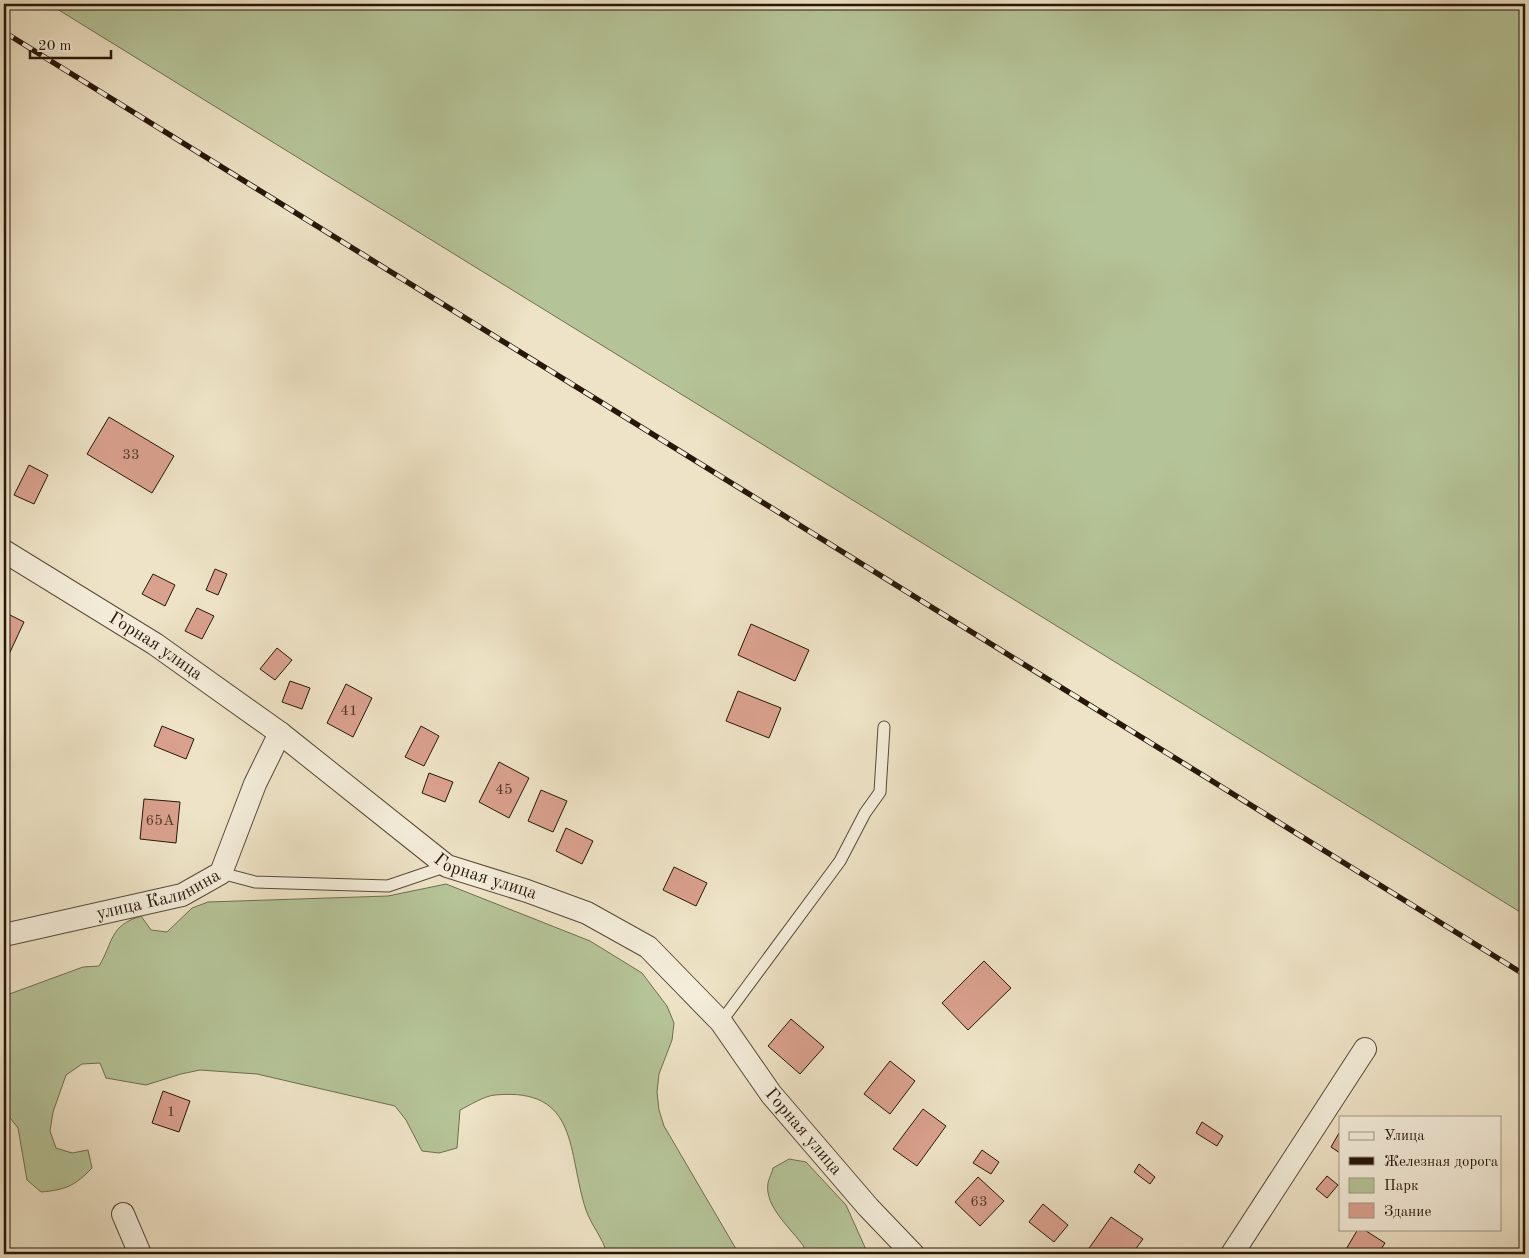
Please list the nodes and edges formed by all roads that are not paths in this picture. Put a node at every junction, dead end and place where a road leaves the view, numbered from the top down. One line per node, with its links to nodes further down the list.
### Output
1 (4, 551): 3 (street, Горная улица)
2 (884, 727): 7 (lane)
3 (280, 733): 4 (street, Горная улица); 5 (street, улица Калинина)
4 (446, 866): 5 (lane); 7 (street, Горная улица)
5 (221, 873): 6 (street, улица Калинина)
6 (4, 935)
7 (721, 1022): 11 (street, Горная улица)
8 (1365, 1049): 12 (street)
9 (123, 1214): 10 (street)
10 (140, 1254)
11 (913, 1254)
12 (1232, 1254)

